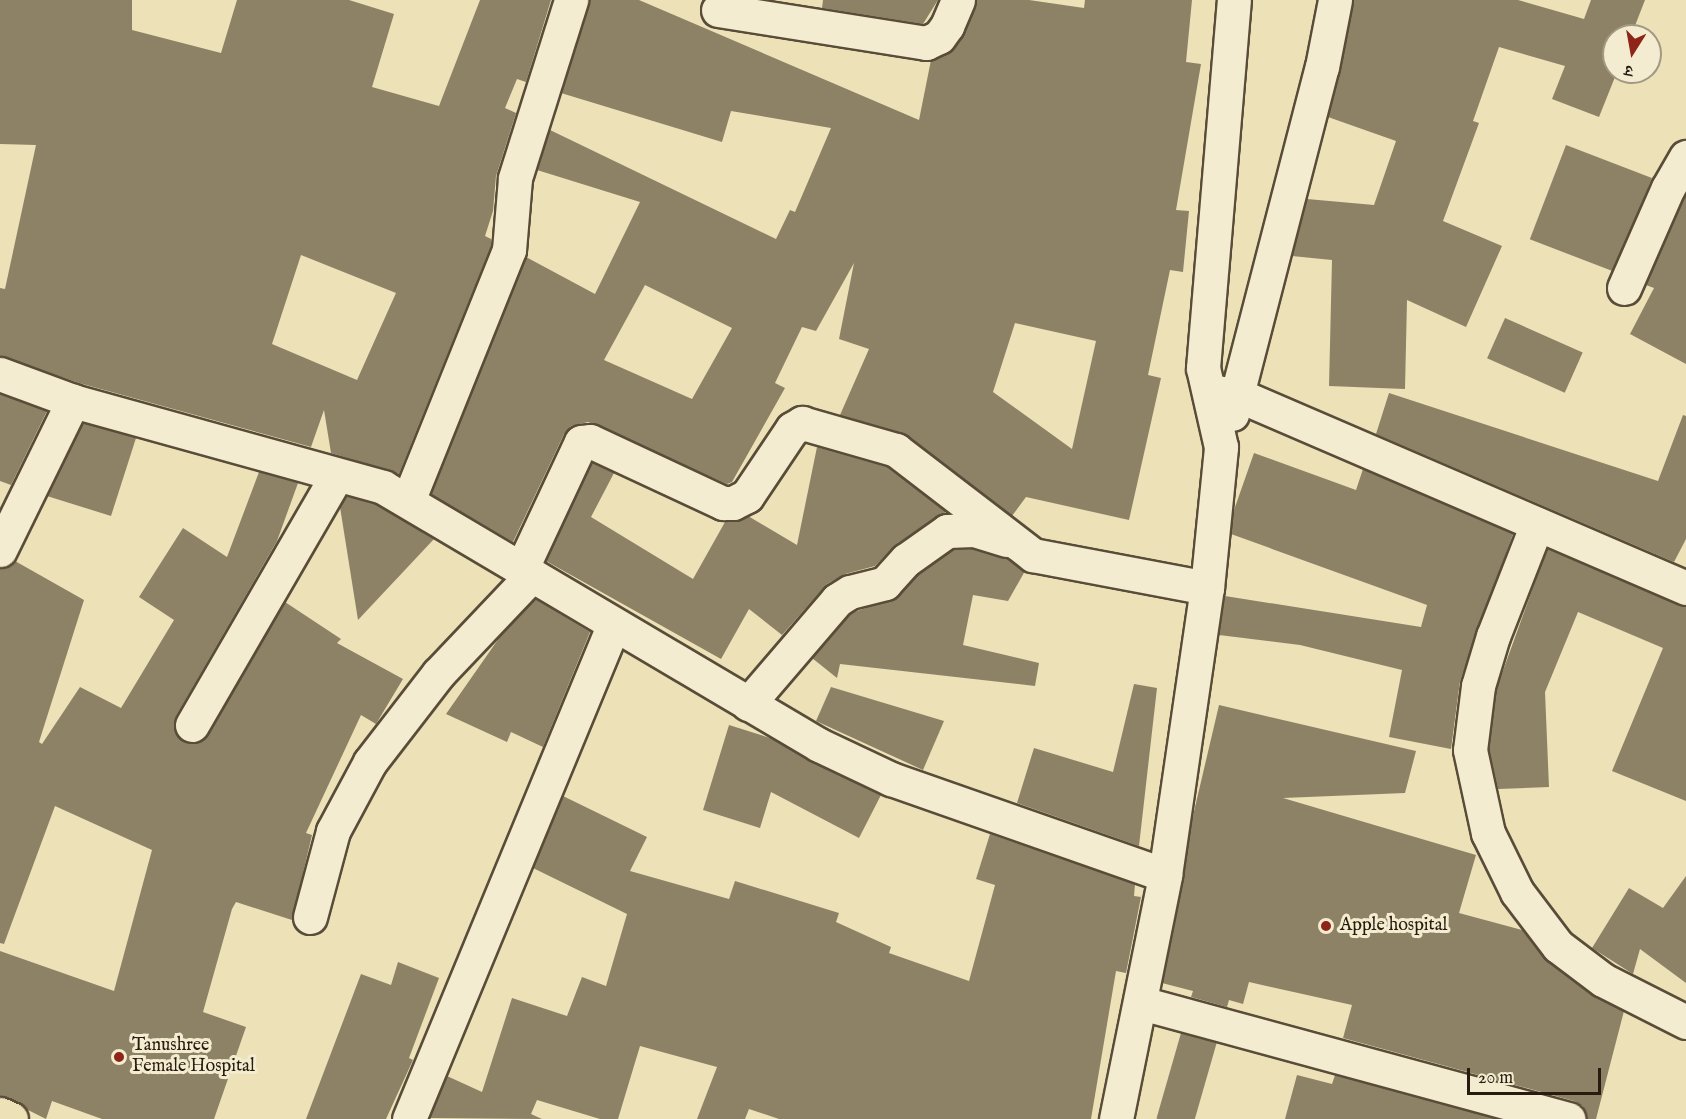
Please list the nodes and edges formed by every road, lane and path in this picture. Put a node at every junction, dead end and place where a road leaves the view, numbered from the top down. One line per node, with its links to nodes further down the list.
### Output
1 (571, 0): 12 (street)
2 (958, 0): 5 (street)
3 (1234, 0): 9 (street)
4 (1335, 0): 9 (street)
5 (718, 10)
6 (1686, 158): 7 (street)
7 (1624, 288)
8 (0, 374): 10 (street)
9 (1223, 393): 13 (street); 17 (street)
10 (73, 401): 11 (street); 15 (street)
11 (337, 475): 12 (street); 21 (street)
12 (408, 501): 16 (street)
13 (1537, 524): 18 (street); 25 (street)
14 (1012, 541): 16 (street); 17 (street); 20 (street)
15 (0, 550)
16 (526, 573): 19 (street); 23 (street)
17 (1206, 588): 22 (street)
18 (1686, 588)
19 (613, 626): 20 (street); 28 (street)
20 (748, 704): 22 (street)
21 (192, 725)
22 (1165, 875): 24 (street)
23 (310, 917)
24 (1141, 1003): 29 (street); 30 (street)
25 (1686, 1022)
26 (0, 1114): 27 (main road)
27 (11, 1119)
28 (409, 1119)
29 (1116, 1119)
30 (1569, 1119)

